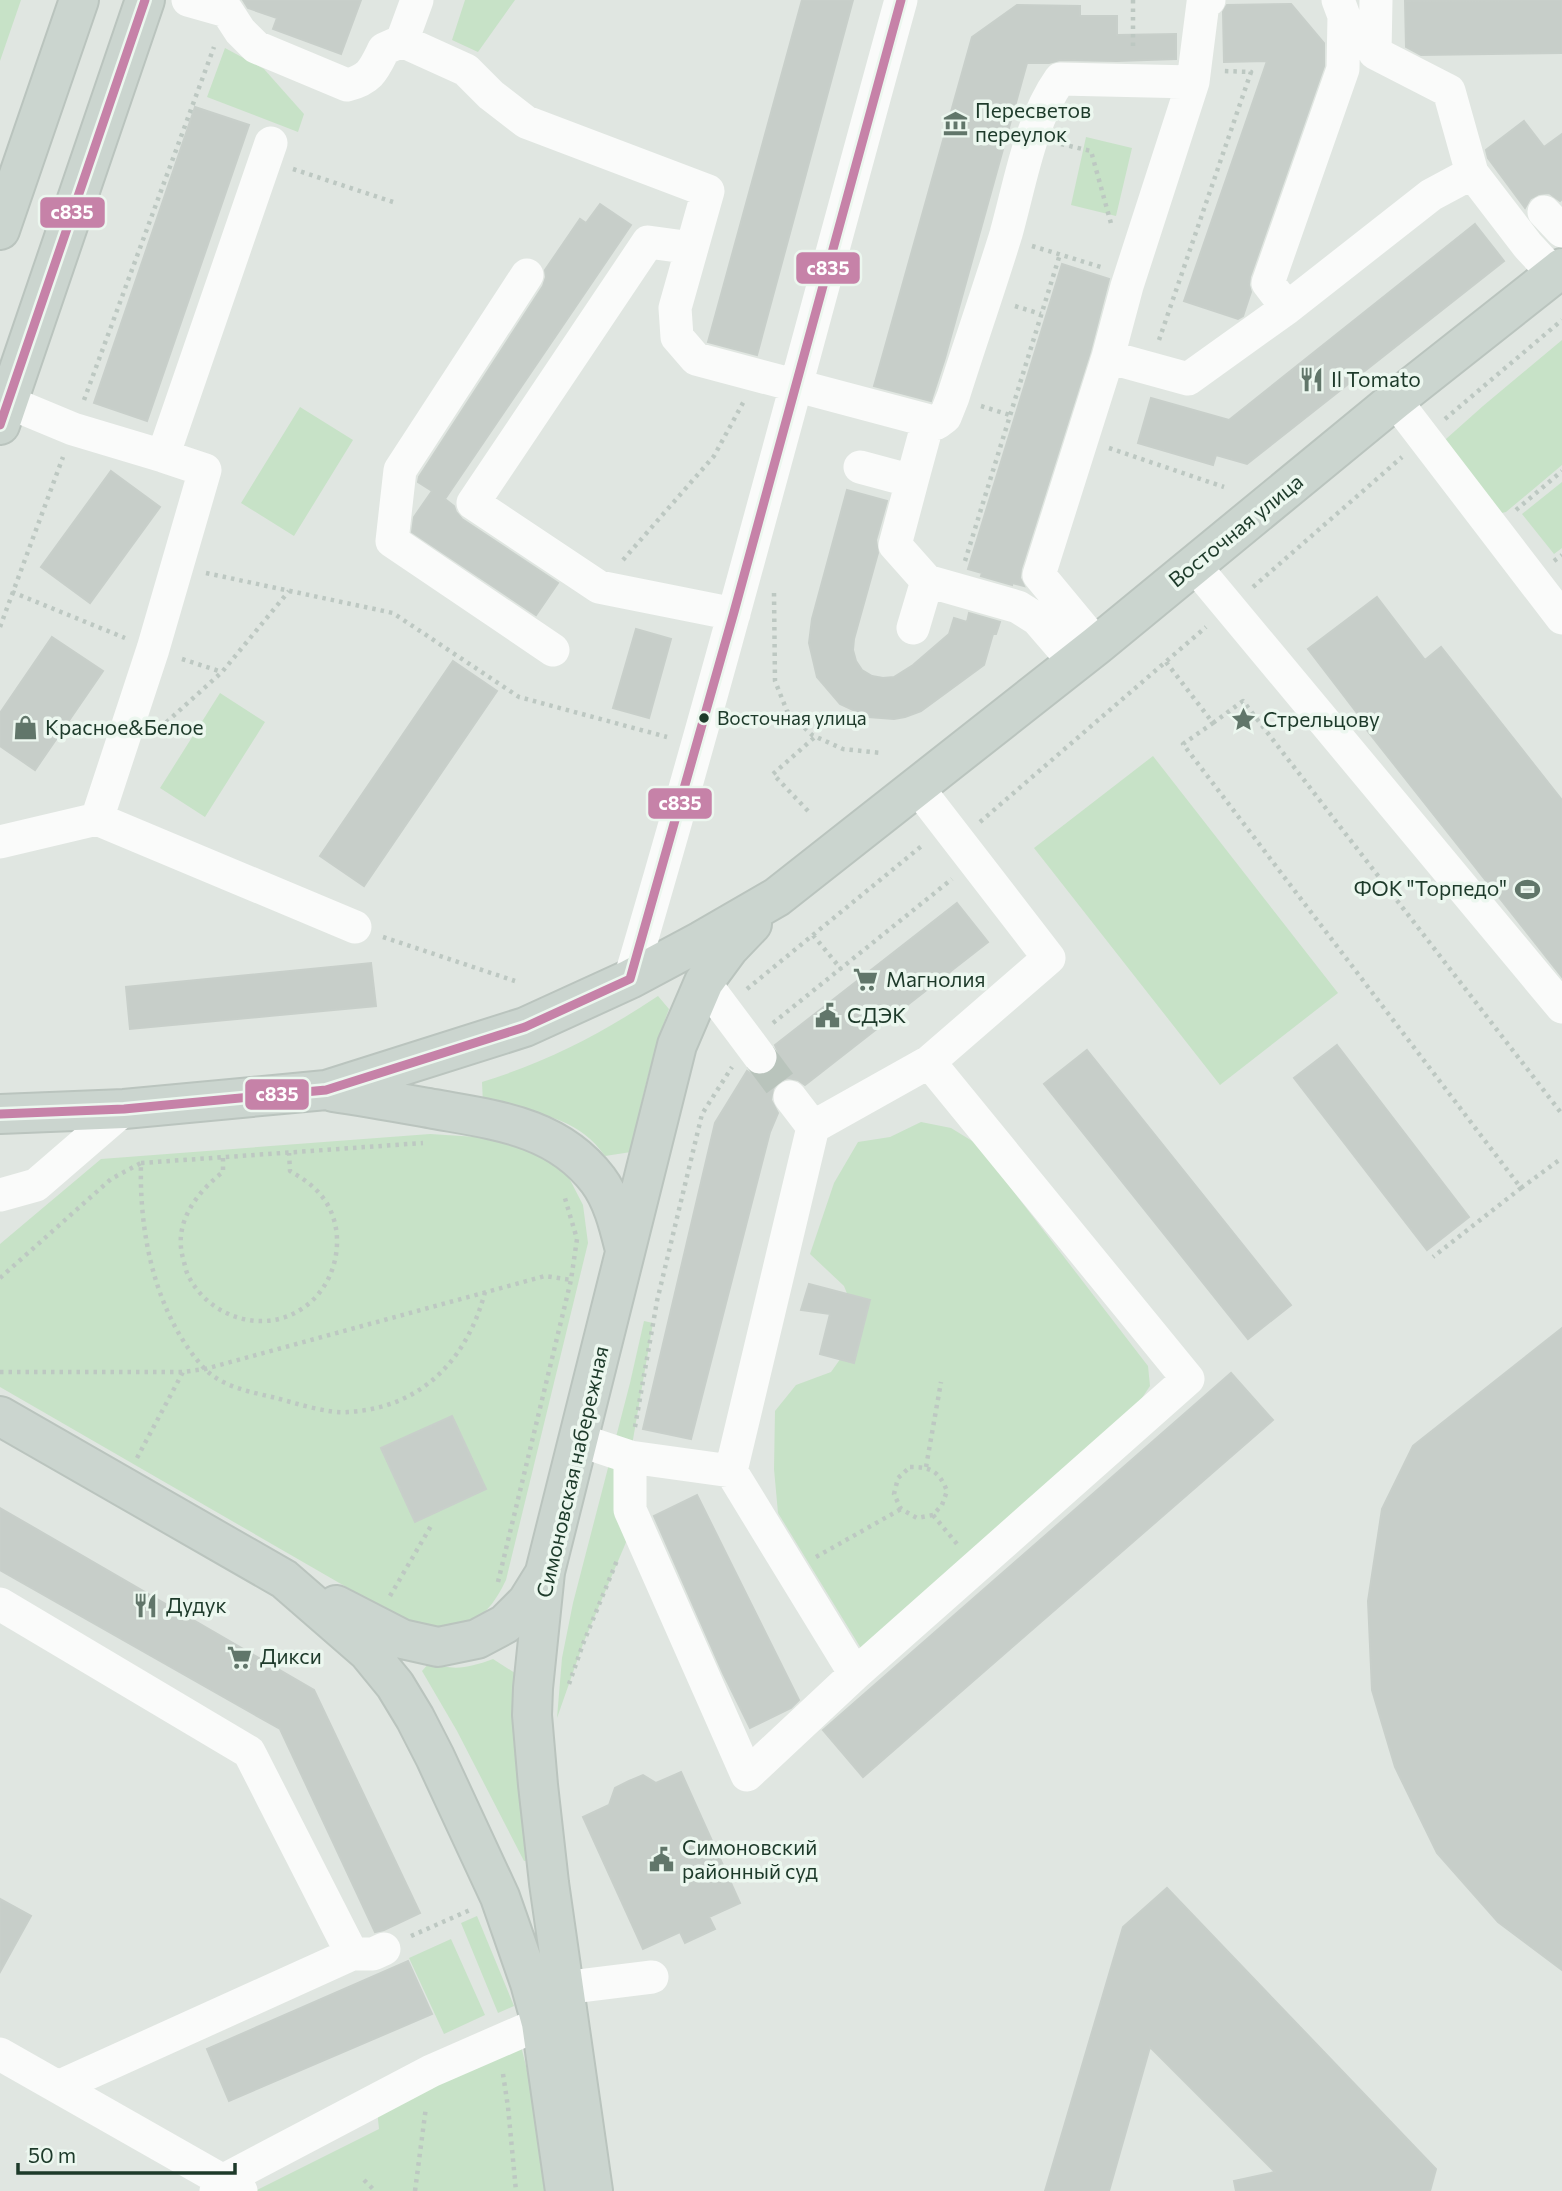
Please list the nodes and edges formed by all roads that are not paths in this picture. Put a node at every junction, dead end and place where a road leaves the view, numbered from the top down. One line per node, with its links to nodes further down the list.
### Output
1 (79, 0): 13 (main road)
2 (145, 0): 21 (main road)
3 (188, 0): 9 (street)
4 (417, 0): 9 (street)
5 (901, 0): 19 (street)
6 (1209, 0): 10 (street)
7 (1338, 0): 17 (street)
8 (1376, 0): 12 (street)
9 (402, 41): 14 (street)
10 (1194, 76): 18 (street); 22 (street)
11 (268, 151): 23 (street)
12 (1472, 173): 15 (street); 17 (street)
13 (0, 230)
14 (692, 248): 19 (street); 28 (street)
15 (1558, 271): 20 (main road, Восточная улица)
16 (527, 275): 31 (street)
17 (1287, 308): 18 (street)
18 (1108, 357): 32 (street)
19 (795, 384): 22 (street); 28 (street)
20 (1395, 400): 26 (main road, Восточная улица); 29 (street)
21 (4, 414): 23 (street)
22 (928, 422): 25 (street)
23 (163, 456): 34 (street)
24 (860, 467): 25 (street)
25 (912, 481): 27 (street)
26 (1194, 565): 32 (main road, Восточная улица); 40 (street)
27 (927, 581): 30 (street); 32 (street)
28 (734, 614): 38 (street)
29 (1562, 618)
30 (912, 628)
31 (553, 650)
32 (1086, 654): 33 (main road, Восточная улица)
33 (917, 787): 36 (main road, Восточная улица); 42 (street)
34 (97, 819): 35 (street); 37 (street)
35 (0, 842)
36 (777, 897): 38 (main road, Восточная улица); 39 (main road, Восточная улица)
37 (355, 927)
38 (630, 978): 43 (main road, Восточная улица)
39 (713, 995): 41 (street); 49 (main road, Симоновская набережная)
40 (1562, 1007)
41 (760, 1057)
42 (929, 1062): 47 (street); 57 (street)
43 (326, 1090): 45 (main road, Восточная улица); 49 (main road)
44 (790, 1097): 47 (street)
45 (124, 1109): 46 (main road, Восточная улица); 48 (street)
46 (0, 1115)
47 (813, 1127): 53 (street)
48 (0, 1195)
49 (625, 1250): 51 (main road, Симоновская набережная)
50 (0, 1416): 55 (main road)
51 (579, 1440): 52 (street); 54 (main road, Симоновская набережная)
52 (630, 1457): 53 (street); 57 (street)
53 (731, 1471): 57 (street)
54 (545, 1572): 55 (main road); 59 (main road, Симоновская набережная)
55 (284, 1579): 59 (main road)
56 (0, 1604): 61 (street)
57 (855, 1674)
58 (652, 1977): 59 (street)
59 (557, 2009): 62 (street); 63 (main road); 64 (main road)
60 (0, 2054): 61 (street)
61 (58, 2088): 62 (street)
62 (226, 2188)
63 (565, 2191)
64 (593, 2191)

